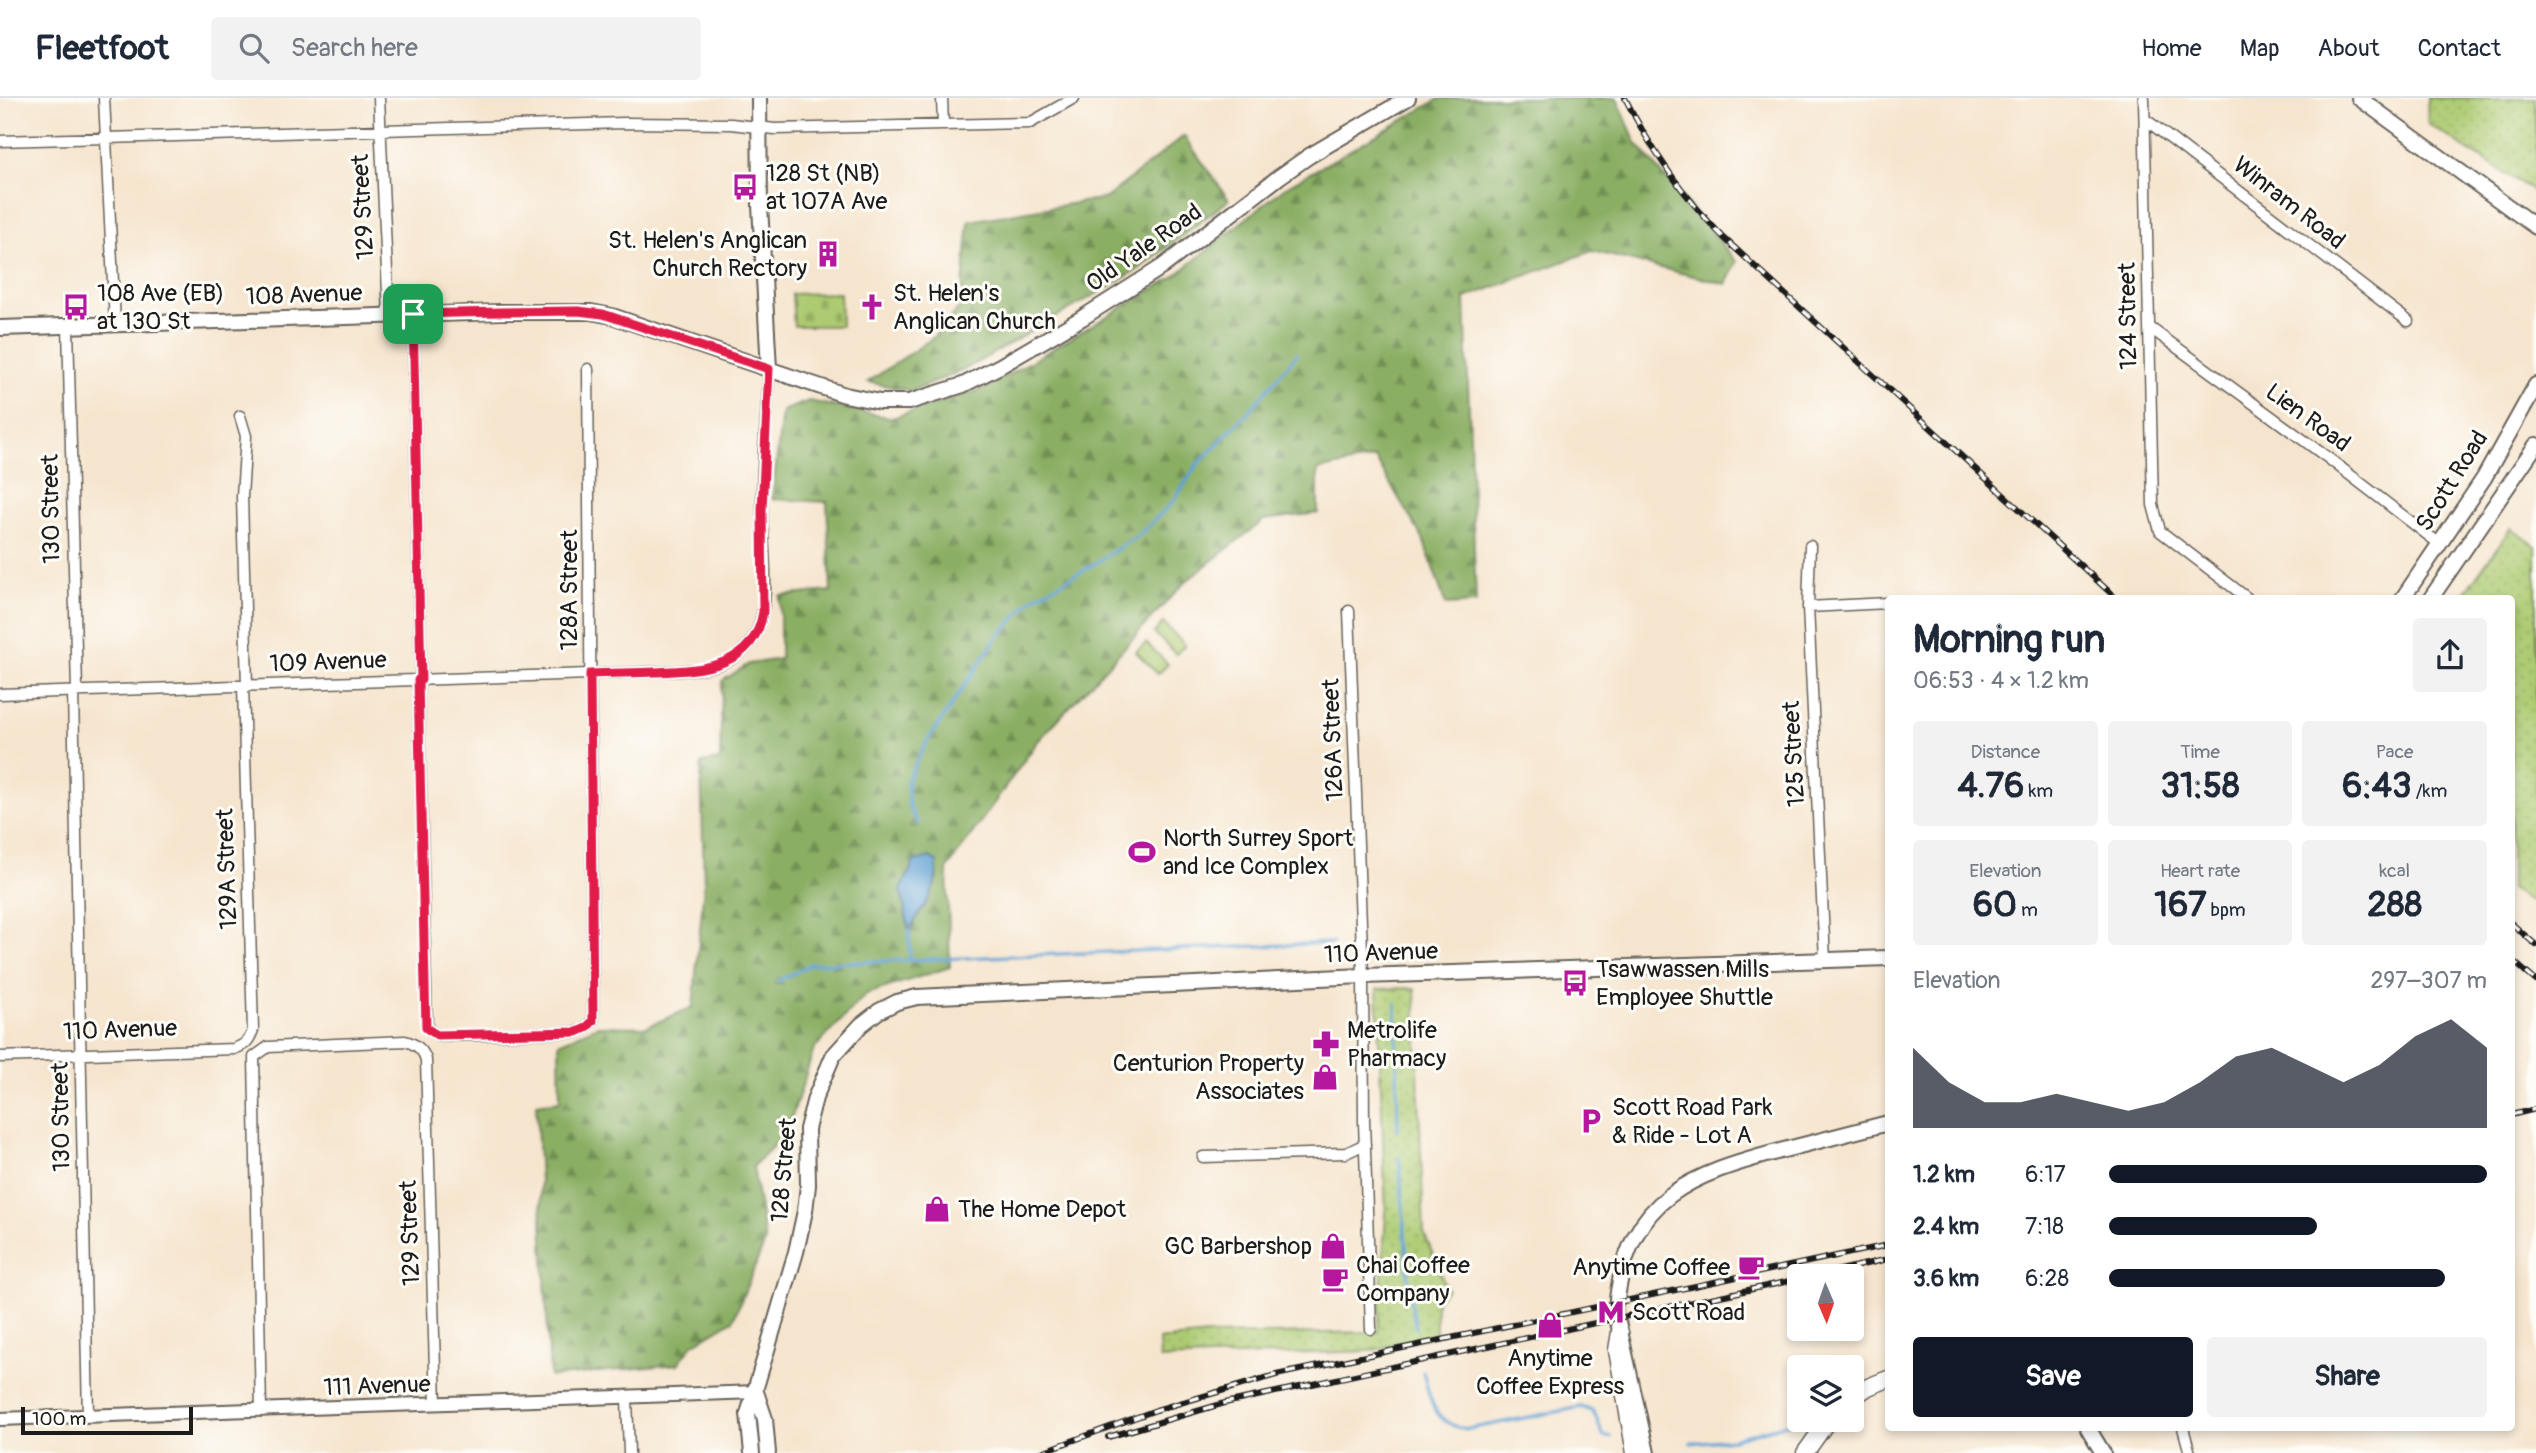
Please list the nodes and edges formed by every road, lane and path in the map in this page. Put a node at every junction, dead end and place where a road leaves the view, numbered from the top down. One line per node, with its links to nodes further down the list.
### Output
1 (104, 98): 13 (street)
2 (379, 98): 12 (street, 129 Street)
3 (759, 98): 11 (main road)
4 (942, 98): 10 (street)
5 (1074, 98): 10 (street)
6 (1408, 98): 24 (main road, Old Yale Road)
7 (2144, 98): 9 (street, 124 Street)
8 (2358, 98): 15 (main road)
9 (2145, 119): 18 (street, Winram Road); 21 (street, 124 Street)
10 (943, 125): 11 (street)
11 (760, 127): 12 (street); 24 (main road)
12 (381, 131): 13 (street); 17 (street, 129 Street)
13 (106, 139): 14 (street); 19 (street)
14 (0, 141)
15 (2536, 227)
16 (413, 314): 17 (main road, 108 Avenue); 24 (main road, 108 Avenue); 37 (street)
17 (389, 315): 19 (main road, 108 Avenue)
18 (2408, 321)
19 (115, 324): 20 (main road, 108 Avenue)
20 (68, 326): 22 (main road, 108 Avenue); 39 (street, 130 Street)
21 (2149, 327): 28 (street, Lien Road); 30 (street, 124 Street)
22 (0, 328)
23 (589, 369): 36 (street, 128A Street)
24 (769, 369): 36 (street, 109 Avenue)
25 (2536, 385): 28 (main road, Scott Road)
26 (240, 416): 38 (street, 129A Street)
27 (2536, 444): 32 (main road, Scott Road)
28 (2441, 545): 31 (main road, Scott Road)
29 (1810, 546): 34 (street, 125 Street)
30 (2243, 595)
31 (2405, 595)
32 (2433, 595)
33 (1885, 603): 34 (street)
34 (1808, 607): 42 (street, 125 Street)
35 (1349, 611): 43 (street, 126A Street)
36 (590, 674): 37 (street, 109 Avenue); 37 (street, 128A Street)
37 (419, 680): 38 (street, 109 Avenue)
38 (245, 686): 39 (street, 109 Avenue); 45 (street, 129A Street)
39 (75, 692): 40 (street, 109 Avenue); 46 (street, 130 Street)
40 (0, 694)
41 (1885, 958): 42 (main road, 110 Avenue)
42 (1825, 960): 43 (main road, 110 Avenue)
43 (1363, 976): 44 (main road, 110 Avenue); 49 (street, 126A Street)
44 (878, 1011): 56 (main road, 128 Street)
45 (241, 1046): 46 (street, 110 Avenue)
46 (81, 1055): 47 (street, 110 Avenue); 60 (street, 130 Street)
47 (0, 1057)
48 (1885, 1124): 51 (main road)
49 (1365, 1144): 50 (street); 53 (street, 126A Street)
50 (1203, 1157)
51 (1617, 1299)
52 (1619, 1327): 69 (main road); 70 (main road)
53 (1371, 1329)
54 (1885, 1380): 55 (main road)
55 (1864, 1390)
56 (756, 1392): 57 (street, 111 Avenue); 67 (main road, 128 Street); 68 (main road)
57 (626, 1398): 58 (street, 111 Avenue); 66 (street)
58 (436, 1405): 59 (street, 111 Avenue); 59 (street, 129 Street)
59 (261, 1411): 60 (street, 111 Avenue)
60 (88, 1416): 61 (street, 111 Avenue)
61 (0, 1419)
62 (2090, 1431): 71 (main road)
63 (2184, 1431): 72 (street)
64 (1820, 1432): 65 (main road)
65 (1806, 1451)
66 (629, 1453)
67 (752, 1453)
68 (768, 1453)
69 (1635, 1453)
70 (1647, 1453)
71 (2103, 1453)
72 (2190, 1453)

